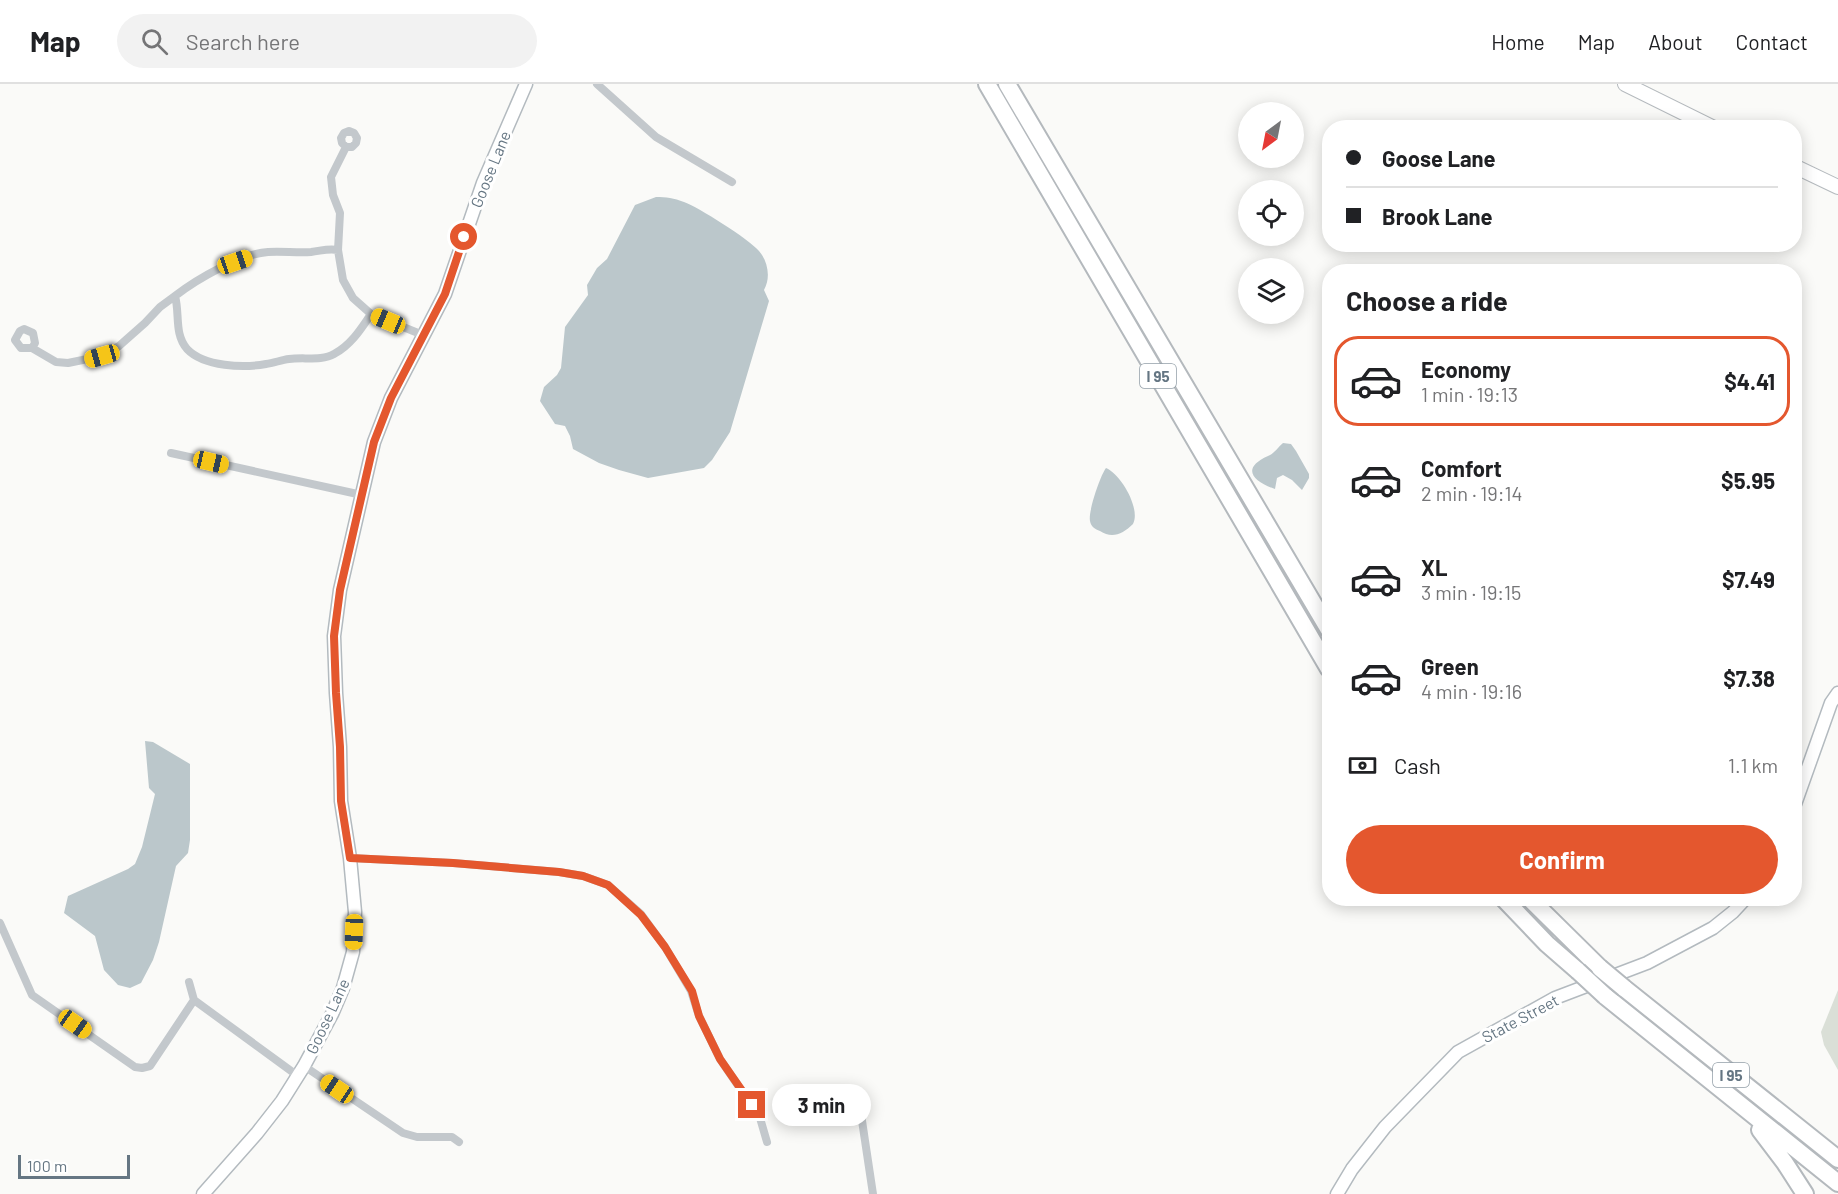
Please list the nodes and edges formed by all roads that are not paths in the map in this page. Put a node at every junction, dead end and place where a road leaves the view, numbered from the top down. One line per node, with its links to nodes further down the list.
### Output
1 (526, 84): 16 (street, Goose Lane)
2 (597, 84): 11 (street)
3 (982, 84): 8 (highway)
4 (987, 84): 8 (highway, I 95)
5 (1007, 84): 20 (highway, I 95)
6 (1625, 84): 7 (main road)
7 (1698, 120)
8 (1014, 130): 21 (highway, I 95)
9 (346, 147): 13 (street)
10 (1802, 170): 12 (main road)
11 (732, 182)
12 (1838, 187)
13 (338, 250): 14 (street); 15 (street)
14 (175, 296): 15 (street); 17 (street)
15 (371, 314): 16 (street)
16 (423, 336): 19 (street, Goose Lane)
17 (32, 348)
18 (171, 453): 19 (street)
19 (362, 495): 24 (street, Goose Lane)
20 (1322, 618)
21 (1322, 657)
22 (1838, 693): 23 (street)
23 (1802, 785)
24 (350, 858): 33 (street, Goose Lane); 36 (street)
25 (1511, 906): 32 (highway, I 95, bridge)
26 (1537, 906): 31 (highway, I 95, bridge)
27 (1738, 906): 42 (street, State Street)
28 (0, 923): 30 (street)
29 (189, 982): 30 (street)
30 (194, 1000): 33 (street)
31 (1707, 1056): 37 (highway); 38 (highway, I 95)
32 (1684, 1061): 39 (highway, I 95); 43 (highway)
33 (301, 1071): 35 (street); 40 (street, Goose Lane)
34 (858, 1095): 41 (street)
35 (459, 1142)
36 (767, 1142)
37 (1838, 1144)
38 (1838, 1159)
39 (1838, 1184)
40 (203, 1194)
41 (873, 1194)
42 (1337, 1194)
43 (1805, 1194)

